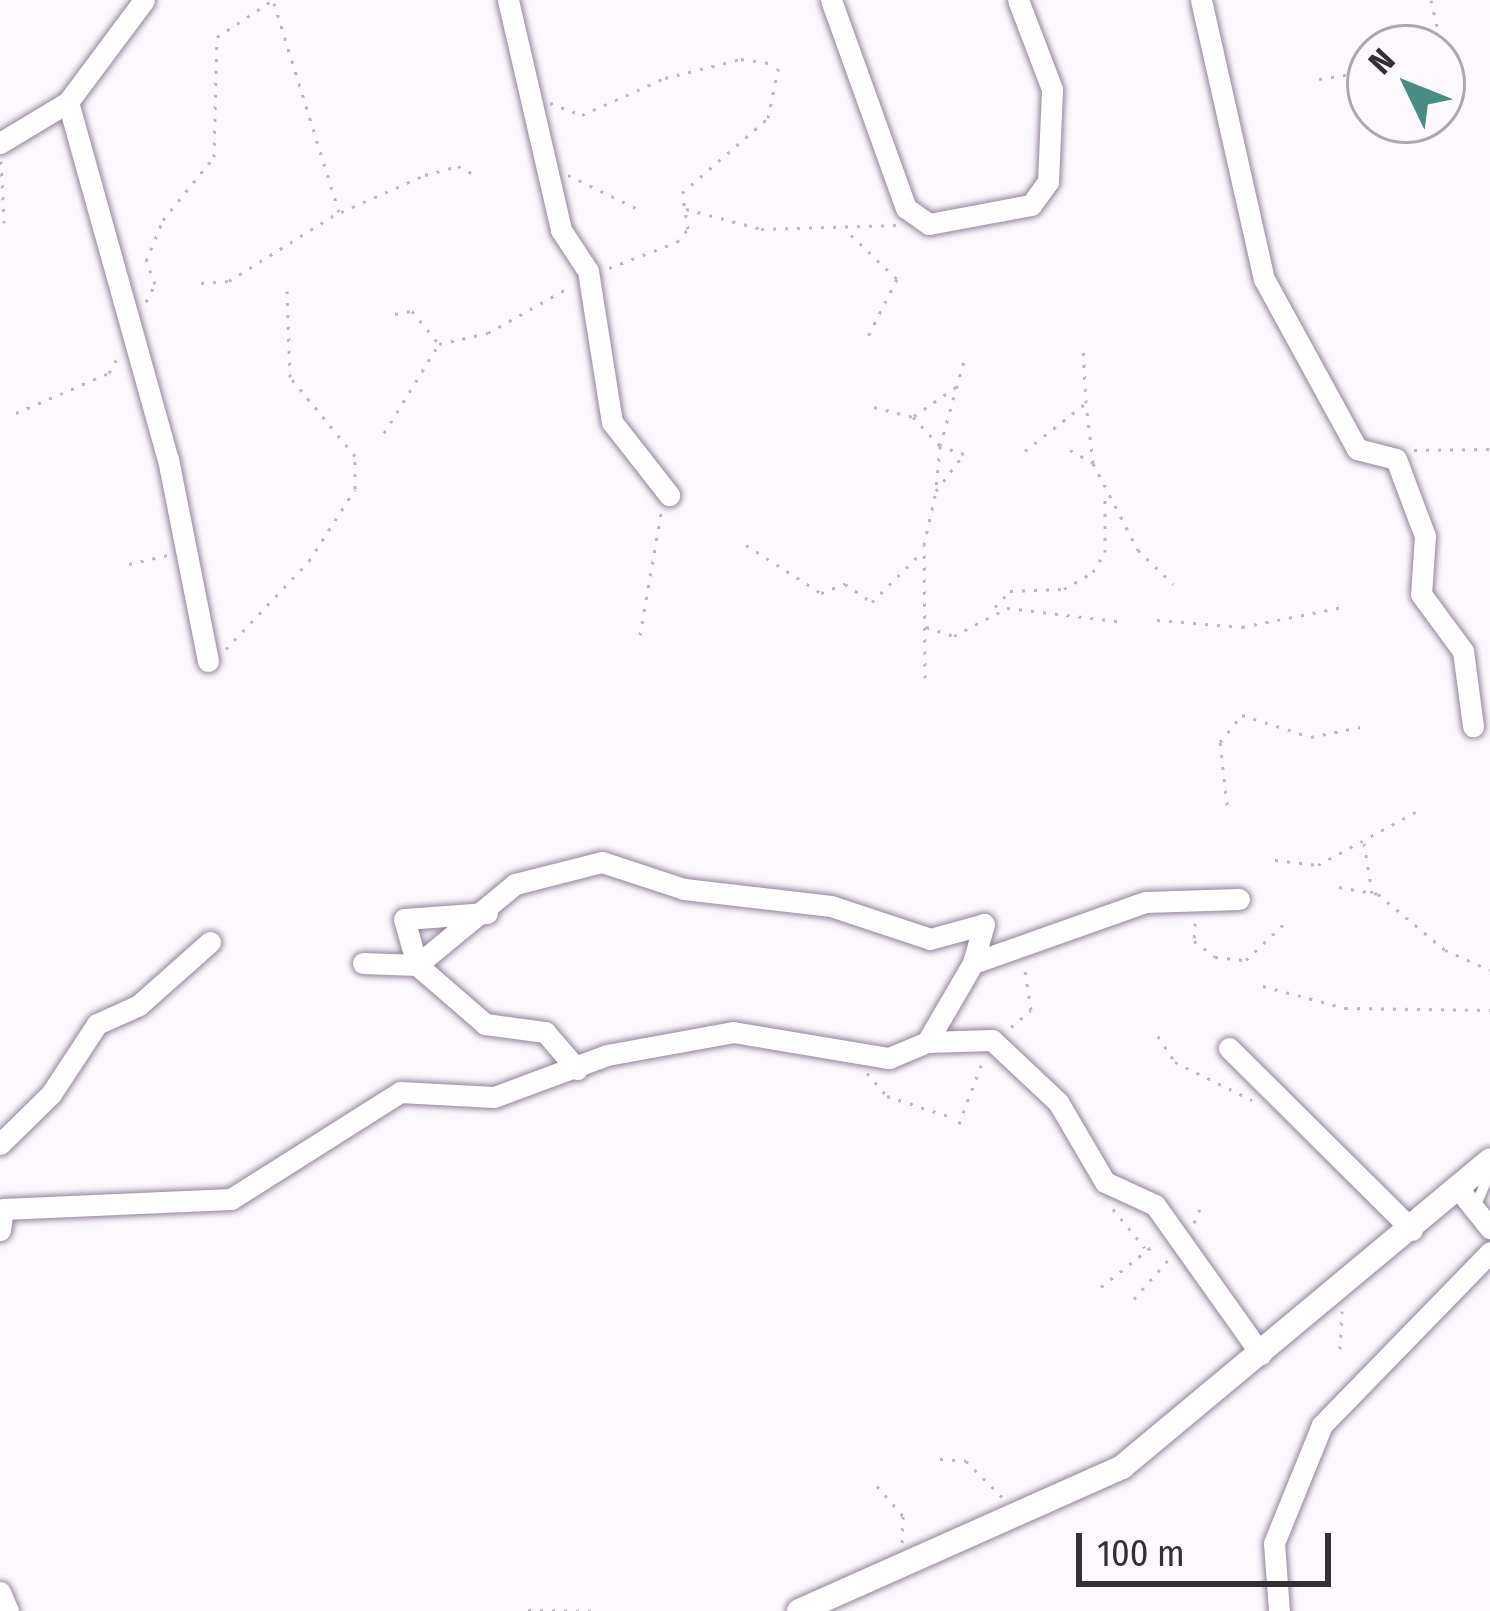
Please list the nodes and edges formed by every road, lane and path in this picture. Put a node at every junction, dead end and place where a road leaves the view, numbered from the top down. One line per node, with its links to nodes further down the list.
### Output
1 (144, 0): 12 (street)
2 (508, 0): 11 (street)
3 (831, 0): 20 (street)
4 (1018, 0): 20 (street)
5 (1201, 0): 42 (street)
6 (273, 1): 19 (path); 27 (path)
7 (771, 63): 11 (path)
8 (779, 65): 18 (path)
9 (1346, 75): 10 (path)
10 (1319, 79)
11 (530, 100): 15 (street)
12 (68, 102): 13 (street); 27 (street)
13 (0, 142)
14 (0, 159): 21 (path)
15 (545, 164): 17 (path); 23 (street)
16 (475, 175): 19 (path)
17 (638, 209)
18 (685, 209): 22 (path); 23 (path)
19 (339, 212): 24 (path)
20 (916, 219): 22 (path)
21 (4, 223)
22 (850, 233): 28 (path)
23 (588, 275): 29 (path); 46 (street)
24 (201, 283)
25 (287, 291): 58 (path)
26 (395, 314): 29 (path)
27 (134, 326): 35 (path); 48 (street)
28 (865, 342)
29 (440, 344): 37 (path)
30 (1083, 345): 33 (path)
31 (966, 354): 32 (path)
32 (957, 386): 36 (path); 38 (path)
33 (1086, 403): 41 (path); 43 (path)
34 (874, 406): 36 (path)
35 (16, 413)
36 (913, 417): 38 (path)
37 (384, 433)
38 (940, 446): 44 (path); 44 (path)
39 (1490, 449): 42 (path)
40 (1070, 450): 43 (path)
41 (1025, 451)
42 (1396, 459): 60 (street)
43 (1093, 464): 45 (path)
44 (936, 491): 49 (path)
45 (1105, 493): 51 (path); 53 (path)
46 (669, 495): 57 (path)
47 (746, 545): 49 (path)
48 (186, 550): 50 (path); 58 (street)
49 (924, 550): 56 (path)
50 (129, 564)
51 (1173, 584)
52 (1348, 606): 54 (path)
53 (995, 608): 55 (path); 56 (path)
54 (1157, 620)
55 (1124, 622)
56 (925, 626): 59 (path)
57 (640, 635)
58 (208, 661)
59 (925, 678)
60 (1473, 726)
61 (1360, 727): 62 (path)
62 (1227, 805)
63 (1419, 810): 64 (path)
64 (1364, 841): 65 (path); 67 (path)
65 (1276, 860)
66 (1339, 887): 67 (path)
67 (1372, 893): 77 (path)
68 (1207, 897): 69 (street); 71 (path); 73 (street)
69 (1239, 898)
70 (487, 913): 75 (street); 76 (street); 76 (street)
71 (1288, 920)
72 (210, 941): 89 (street)
73 (1022, 948): 75 (street); 81 (path)
74 (363, 963): 76 (street)
75 (973, 963): 82 (street)
76 (417, 965): 85 (street)
77 (1490, 970)
78 (1263, 986): 79 (path)
79 (1490, 1010)
80 (1158, 1036): 86 (path)
81 (992, 1040): 82 (street); 88 (path); 97 (street)
82 (927, 1042): 84 (street)
83 (1229, 1048): 86 (street)
84 (854, 1058): 85 (street); 87 (path)
85 (577, 1069): 94 (street)
86 (1272, 1091): 96 (street)
87 (948, 1116)
88 (959, 1124)
89 (0, 1144)
90 (1490, 1160): 92 (street)
91 (1490, 1172): 92 (lane)
92 (1466, 1196): 95 (street); 96 (street)
93 (1103, 1198): 98 (path)
94 (1, 1214)
95 (1490, 1228)
96 (1412, 1230): 104 (street)
97 (1180, 1243): 98 (path); 101 (path); 104 (street)
98 (1147, 1250): 100 (path)
99 (1490, 1252): 114 (street)
100 (1101, 1287)
101 (1134, 1299)
102 (1351, 1299): 103 (path)
103 (1340, 1349)
104 (1261, 1354): 107 (street)
105 (940, 1460): 107 (path)
106 (878, 1486): 108 (path)
107 (1021, 1517): 108 (street)
108 (902, 1556): 113 (street)
109 (0, 1592): 111 (street)
110 (528, 1610): 112 (path)
111 (8, 1611)
112 (592, 1611)
113 (800, 1611)
114 (1279, 1611)

